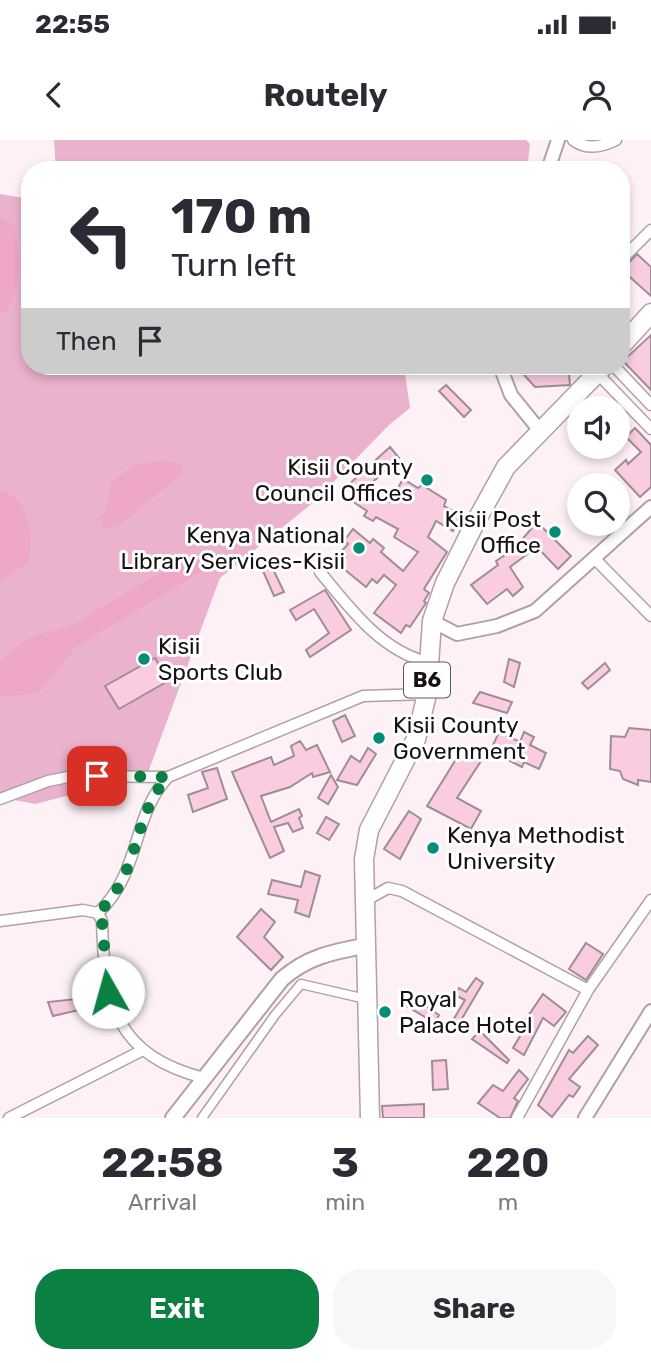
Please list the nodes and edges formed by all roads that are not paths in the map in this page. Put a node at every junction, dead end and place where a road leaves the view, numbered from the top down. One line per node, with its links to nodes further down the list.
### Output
1 (558, 140): 4 (street)
2 (573, 140): 3 (street)
3 (616, 140)
4 (551, 161)
5 (651, 230): 6 (street)
6 (630, 251)
7 (650, 315): 8 (highway)
8 (630, 336)
9 (503, 375): 15 (street)
10 (596, 375): 15 (highway, B6)
11 (605, 375): 14 (street)
12 (623, 375): 13 (street)
13 (651, 405)
14 (651, 429)
15 (541, 432): 20 (highway, B6)
16 (651, 507): 17 (street)
17 (596, 559): 19 (street); 20 (street)
18 (320, 572): 21 (street)
19 (651, 616)
20 (432, 621): 21 (highway, B6)
21 (427, 662): 22 (highway, B6)
22 (426, 694): 23 (street); 26 (highway, B6)
23 (168, 777): 24 (street); 27 (street)
24 (0, 799)
25 (651, 900): 30 (street)
26 (365, 901): 29 (highway, B6); 30 (street)
27 (98, 913): 28 (street); 33 (street)
28 (0, 921)
29 (364, 946): 31 (highway, B6); 34 (main road)
30 (588, 990): 39 (street)
31 (366, 999): 37 (street); 38 (highway, B6)
32 (651, 1012): 40 (street)
33 (143, 1050): 34 (street); 35 (street)
34 (204, 1078): 36 (main road)
35 (9, 1118)
36 (173, 1118)
37 (202, 1118)
38 (370, 1118)
39 (517, 1118)
40 (585, 1118)

